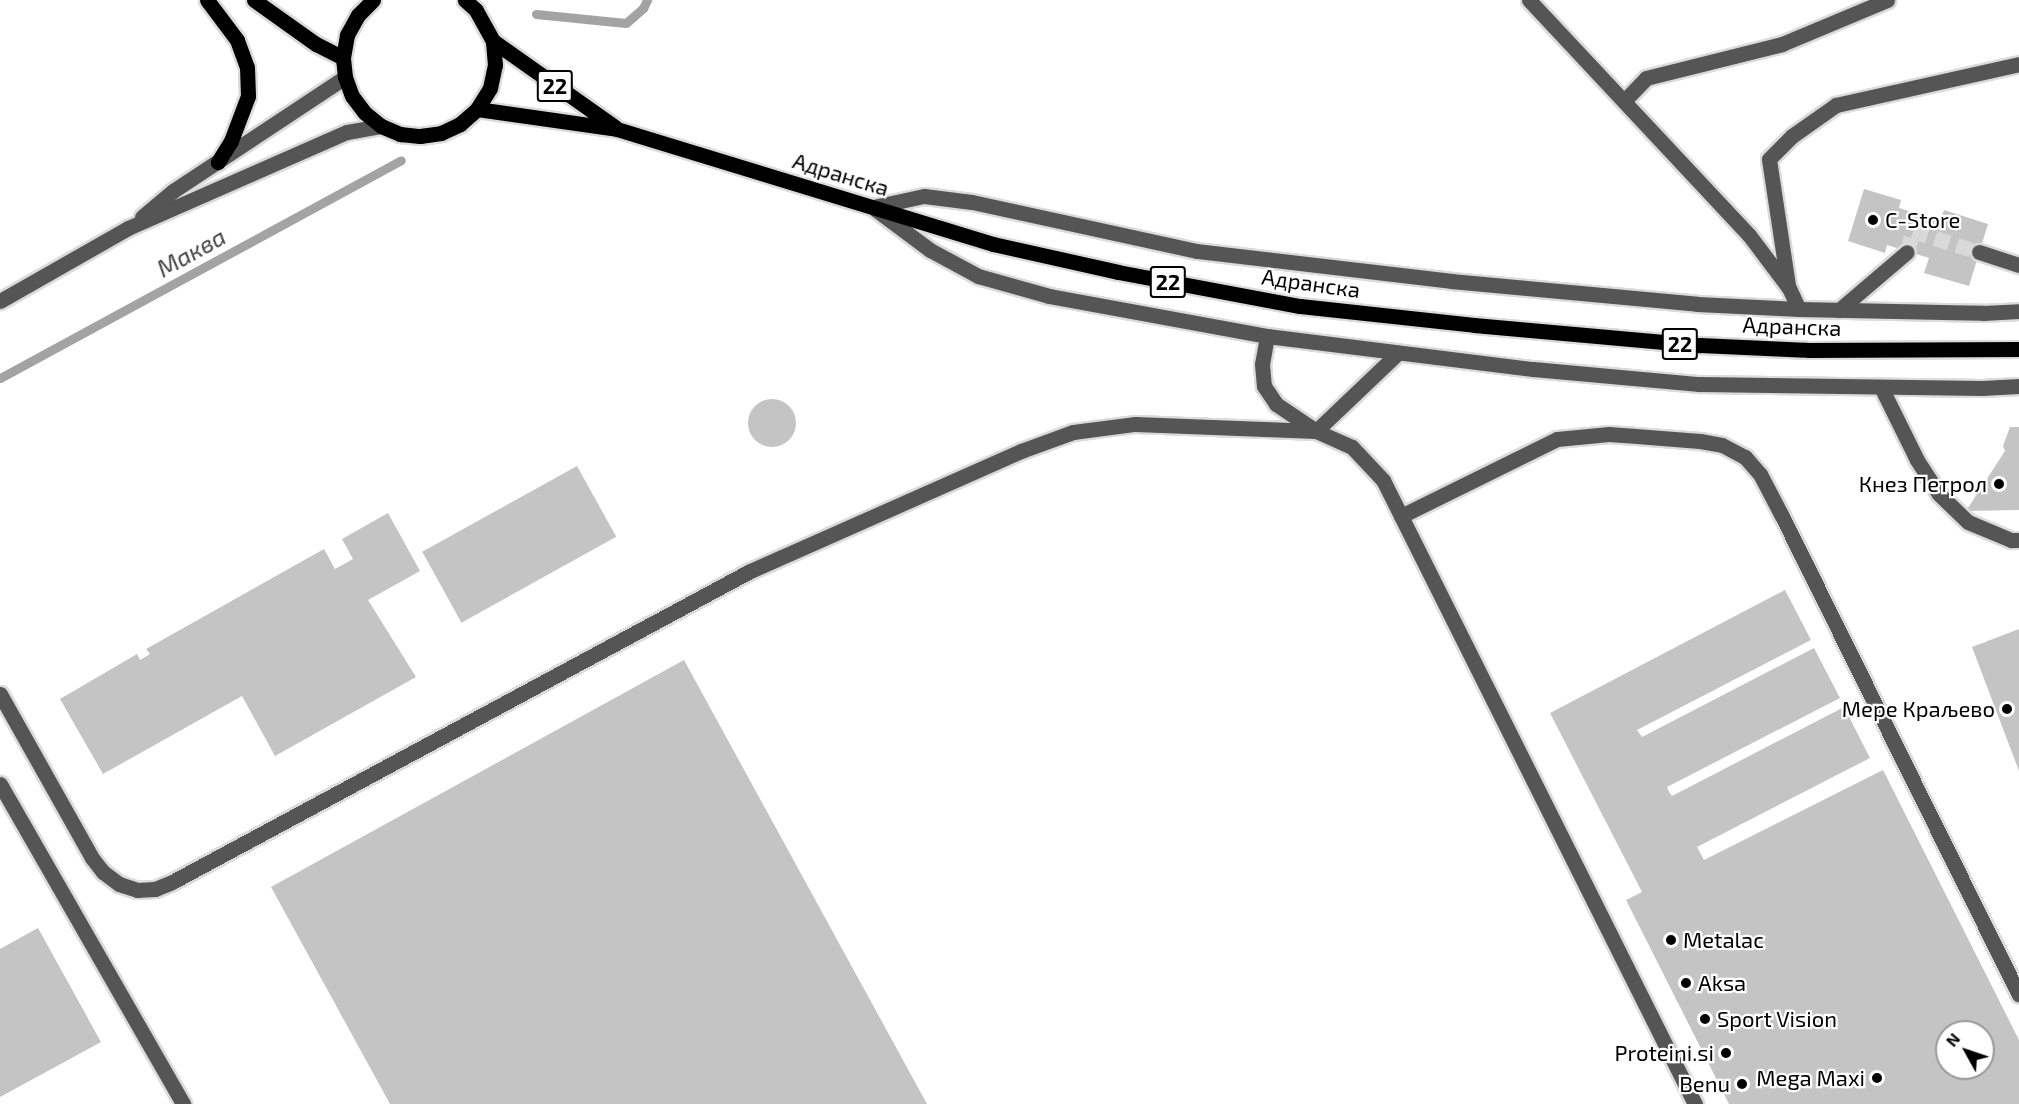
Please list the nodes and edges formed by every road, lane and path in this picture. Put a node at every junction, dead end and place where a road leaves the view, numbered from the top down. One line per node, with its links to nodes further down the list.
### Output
1 (207, 0): 15 (main road)
2 (254, 0): 8 (main road)
3 (373, 0): 8 (main road, 22)
4 (1529, 0): 11 (street)
5 (1887, 0): 11 (street)
6 (473, 3): 7 (main road, 22)
7 (493, 41): 12 (main road, 22); 14 (main road, Адранска / 22)
8 (343, 58): 10 (main road, 22)
9 (2019, 64): 21 (street)
10 (345, 77): 13 (main road, 22); 15 (street)
11 (1624, 101): 21 (street)
12 (477, 109): 13 (main road, 22); 14 (main road, Адранска / 22)
13 (381, 126): 17 (street)
14 (617, 129): 16 (main road, Адранска / 22)
15 (218, 162): 17 (street)
16 (873, 207): 23 (street, Адранска); 26 (street); 27 (main road, Адранска / 22)
17 (128, 228): 22 (street)
18 (1907, 252): 24 (street)
19 (1979, 252): 20 (street)
20 (2019, 265)
21 (1789, 288): 23 (street)
22 (0, 301)
23 (1799, 309): 24 (street, Адранска)
24 (1839, 310): 25 (street, Адранска)
25 (2019, 311)
26 (1267, 336): 28 (street); 31 (street)
27 (2019, 350)
28 (1398, 353): 30 (street); 31 (street)
29 (2019, 386): 30 (street)
30 (1881, 387): 33 (street)
31 (1316, 431): 32 (street); 34 (street)
32 (1401, 516): 36 (street); 38 (street)
33 (2019, 540)
34 (0, 694)
35 (0, 784): 37 (street)
36 (2019, 995)
37 (183, 1104)
38 (1695, 1104)

